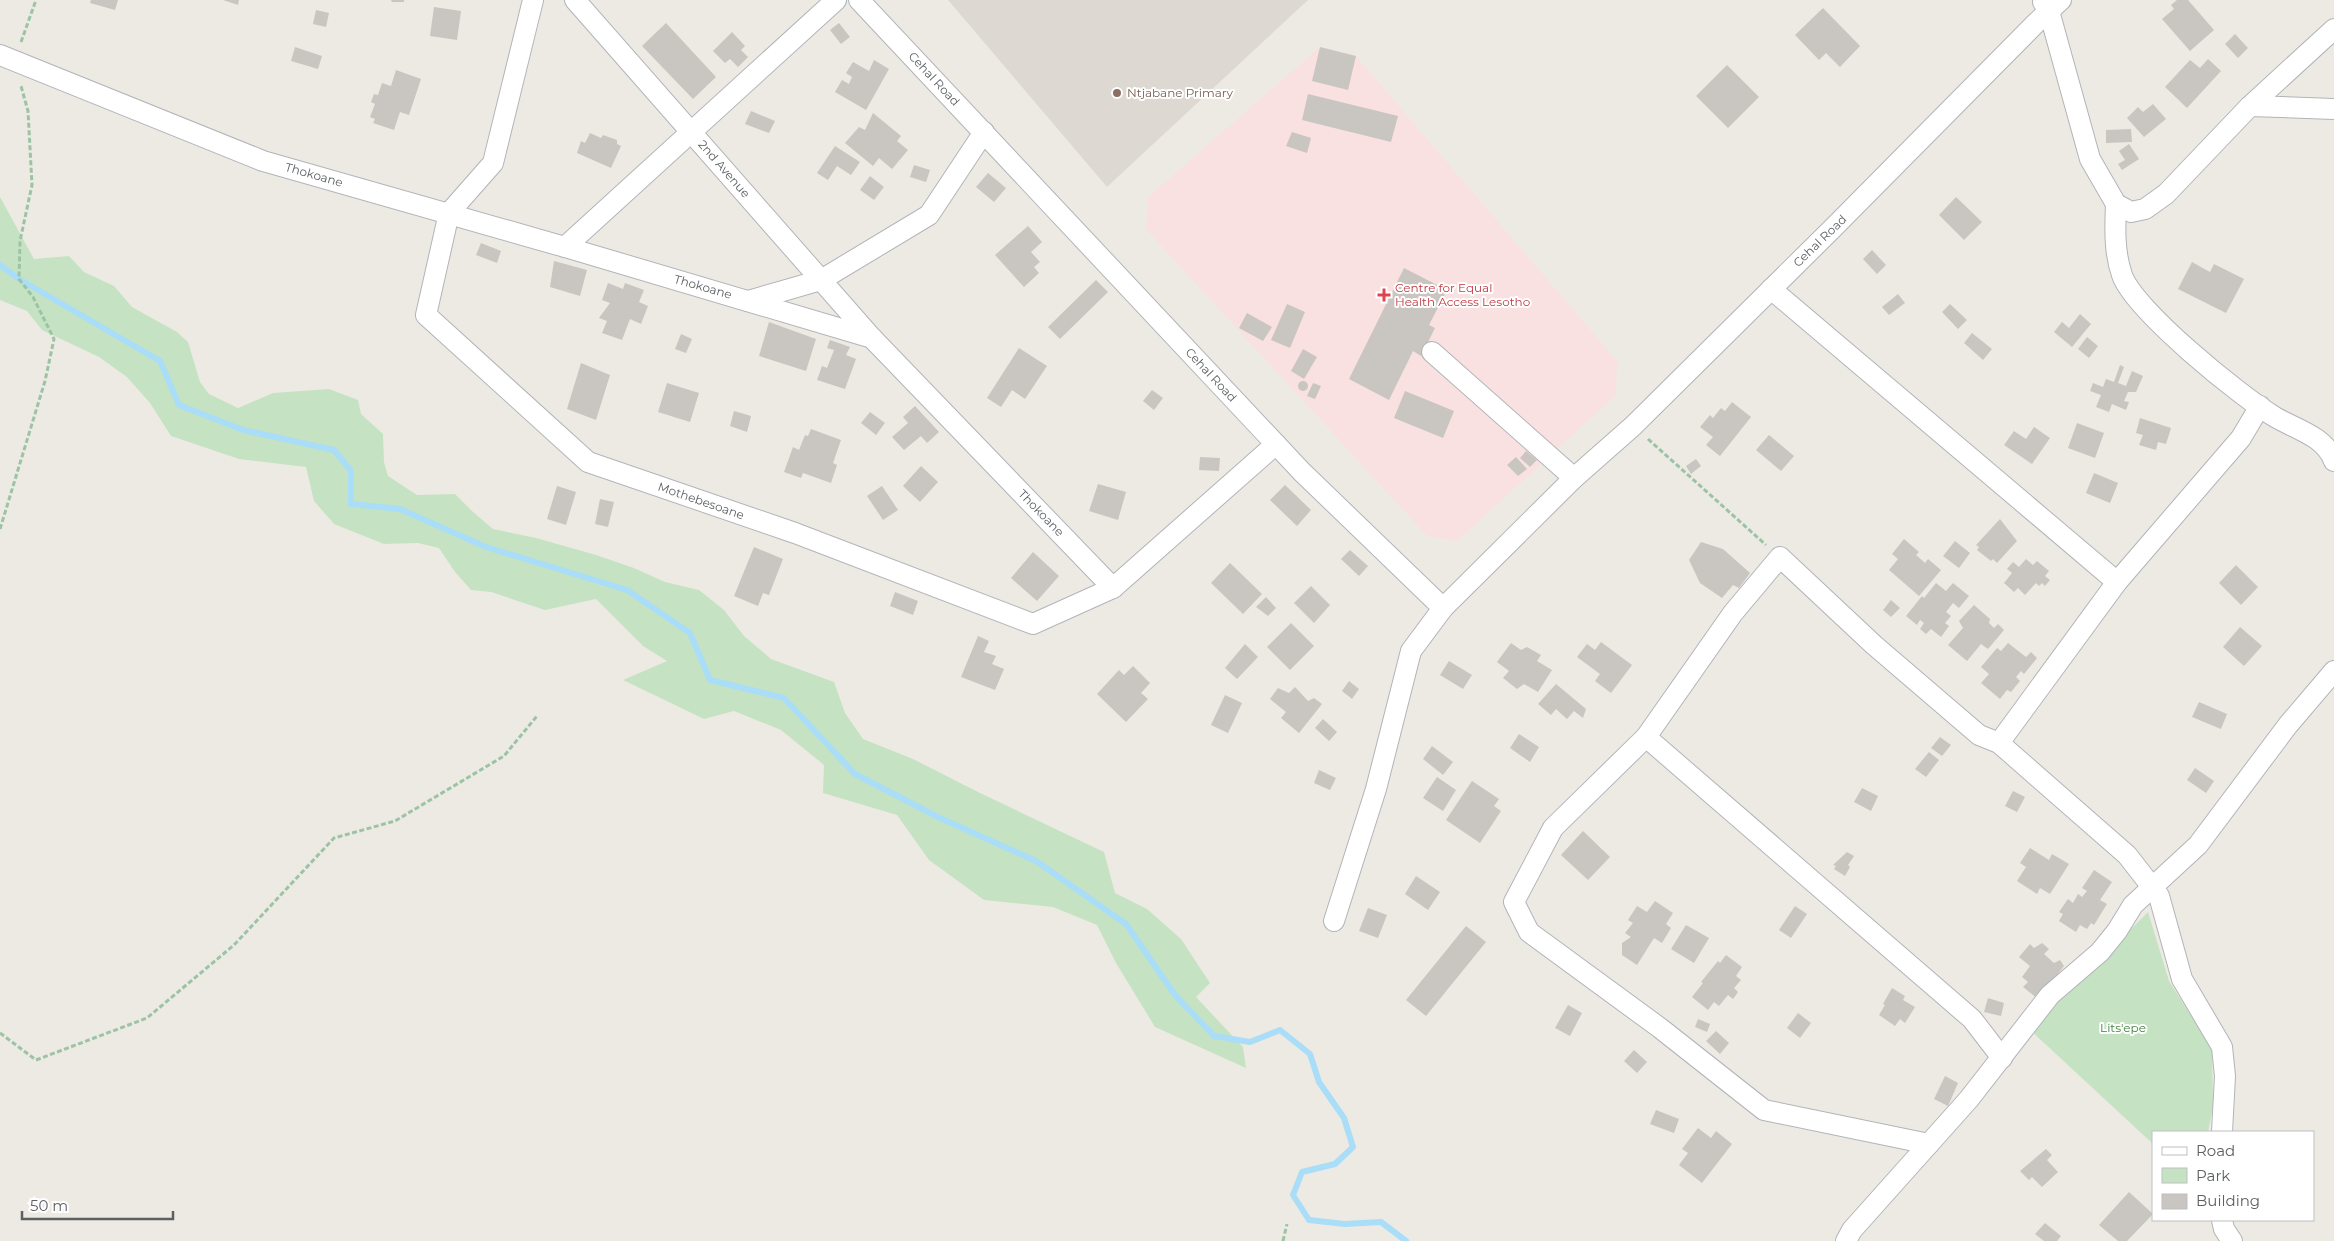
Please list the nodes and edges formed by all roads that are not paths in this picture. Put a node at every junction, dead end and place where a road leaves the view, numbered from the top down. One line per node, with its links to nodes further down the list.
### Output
1 (533, 0): 13 (street)
2 (575, 0): 10 (street, 2nd Avenue)
3 (836, 0): 10 (street)
4 (859, 0): 11 (street, Cehal Road)
5 (2051, 4): 12 (street); 16 (street, Cehal Road)
6 (2333, 33): 8 (street)
7 (7, 58): 13 (street, Thokoane)
8 (2250, 106): 9 (street); 12 (street)
9 (2334, 109)
10 (691, 132): 14 (street); 15 (street, 2nd Avenue)
11 (984, 132): 15 (street); 21 (street, Cehal Road)
12 (2116, 204): 20 (street)
13 (449, 213): 14 (street, Thokoane); 25 (street, Mothebesoane)
14 (565, 247): 17 (street, Thokoane)
15 (821, 280): 17 (street); 18 (street, 2nd Avenue)
16 (1771, 289): 23 (street, Cehal Road); 24 (street)
17 (748, 301): 18 (street, Thokoane)
18 (872, 338): 25 (street, Thokoane)
19 (1432, 352): 23 (street)
20 (2260, 406): 22 (street); 24 (street)
21 (1276, 444): 25 (street); 26 (street, Cehal Road)
22 (2334, 460)
23 (1574, 478): 26 (street, Cehal Road)
24 (2117, 582): 29 (street)
25 (1113, 588)
26 (1443, 608): 31 (street)
27 (2334, 671): 30 (street)
28 (1646, 737): 29 (street); 32 (street); 34 (street)
29 (1999, 743): 30 (street)
30 (2152, 887): 32 (street); 33 (street)
31 (1334, 920)
32 (2002, 1058): 34 (street)
33 (2222, 1131)
34 (1929, 1144): 36 (street)
35 (2222, 1221): 37 (street)
36 (1846, 1241)
37 (2232, 1241)

